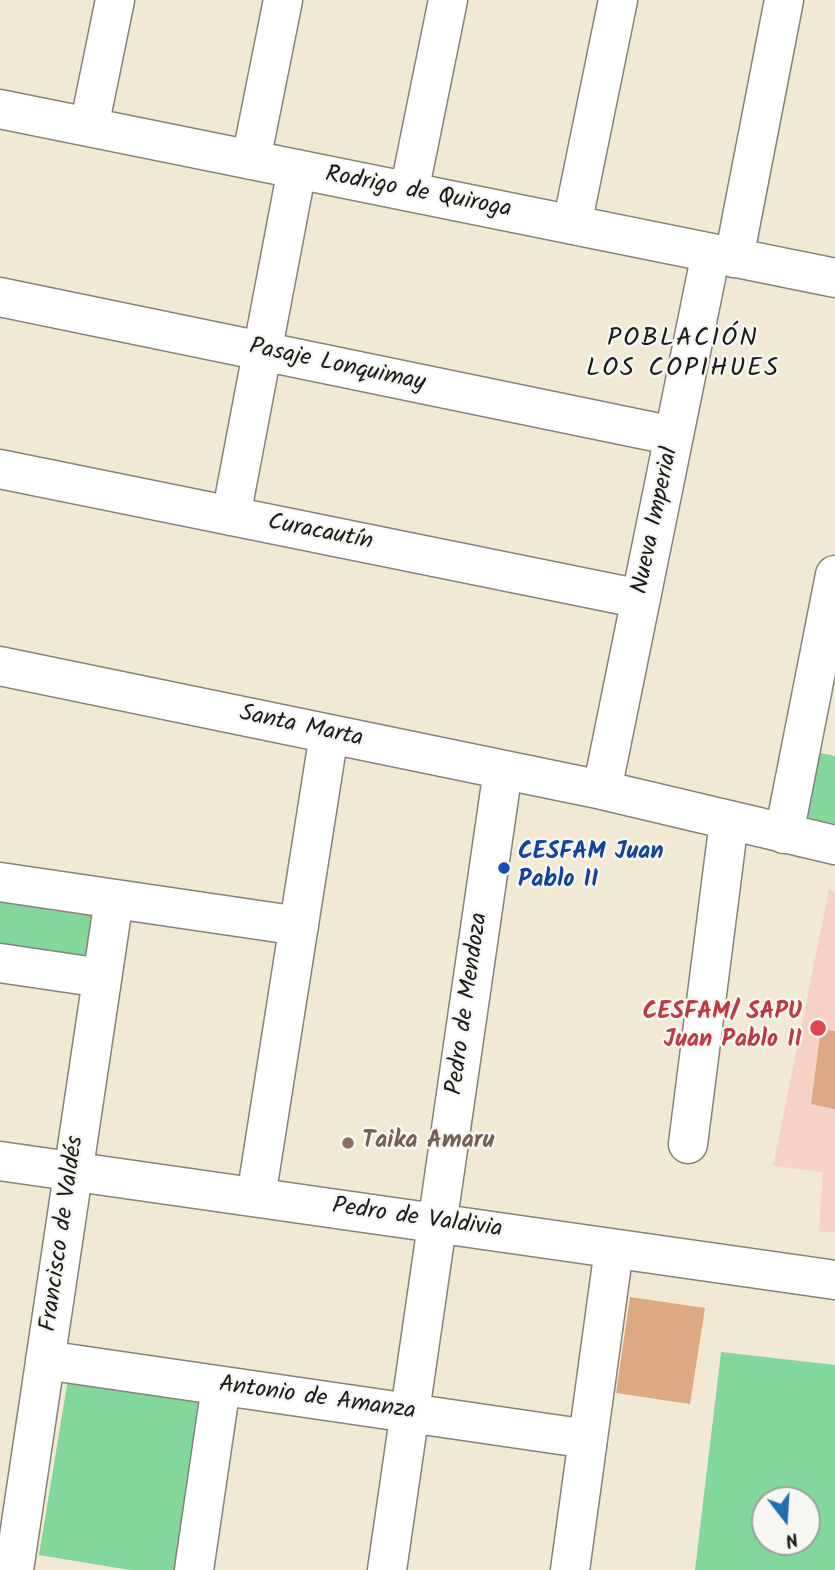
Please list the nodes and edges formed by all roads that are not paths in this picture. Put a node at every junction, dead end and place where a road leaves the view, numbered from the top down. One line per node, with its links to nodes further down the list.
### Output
1 (115, 0): 7 (street)
2 (283, 0): 8 (street)
3 (447, 0): 10 (street)
4 (618, 0): 11 (street)
5 (784, 0): 12 (street, Nueva Imperial)
6 (0, 109): 7 (street, Rodrigo de Quiroga)
7 (89, 127): 8 (street, Rodrigo de Quiroga)
8 (251, 160): 9 (street, Rodrigo de Quiroga)
9 (297, 169): 10 (street, Rodrigo de Quiroga); 15 (street)
10 (409, 192): 11 (street, Rodrigo de Quiroga)
11 (572, 225): 12 (street, Rodrigo de Quiroga)
12 (723, 255): 13 (street, Rodrigo de Quiroga); 16 (street, Nueva Imperial)
13 (835, 278)
14 (0, 297): 15 (street, Pasaje Lonquimay)
15 (262, 352): 16 (street, Pasaje Lonquimay); 18 (street)
16 (674, 436): 20 (street, Nueva Imperial)
17 (0, 470): 18 (street, Curacautín)
18 (231, 516): 20 (street, Curacautín)
19 (835, 575): 23 (street)
20 (641, 599): 25 (street, Nueva Imperial)
21 (0, 666): 22 (street, Santa Marta)
22 (329, 734): 24 (street, Santa Marta); 31 (street)
23 (820, 734): 27 (street)
24 (503, 770): 25 (street, Santa Marta); 38 (street, Pedro de Mendoza)
25 (602, 790): 26 (street, Santa Marta)
26 (729, 821): 27 (street, Santa Marta); 34 (street)
27 (784, 834): 28 (street, Santa Marta)
28 (835, 845)
29 (0, 882): 30 (street)
30 (114, 899): 31 (street); 33 (street, Francisco de Valdés)
31 (299, 926): 37 (street)
32 (0, 963): 33 (street)
33 (102, 978): 36 (street, Francisco de Valdés)
34 (688, 1144)
35 (0, 1161): 36 (street, Pedro de Valdivia)
36 (73, 1171): 37 (street, Pedro de Valdivia); 41 (street, Francisco de Valdés)
37 (256, 1197): 38 (street, Pedro de Valdivia)
38 (437, 1223): 39 (street, Pedro de Valdivia); 43 (street, Pedro de Mendoza)
39 (614, 1249): 40 (street, Pedro de Valdivia); 44 (street)
40 (835, 1280)
41 (45, 1360): 42 (street, Antonio de Amanza); 45 (street, Francisco de Valdés)
42 (221, 1386): 43 (street, Antonio de Amanza); 46 (street)
43 (410, 1413): 44 (street, Antonio de Amanza); 47 (street, Pedro de Mendoza)
44 (588, 1439): 48 (street)
45 (13, 1570)
46 (194, 1570)
47 (387, 1570)
48 (570, 1570)

